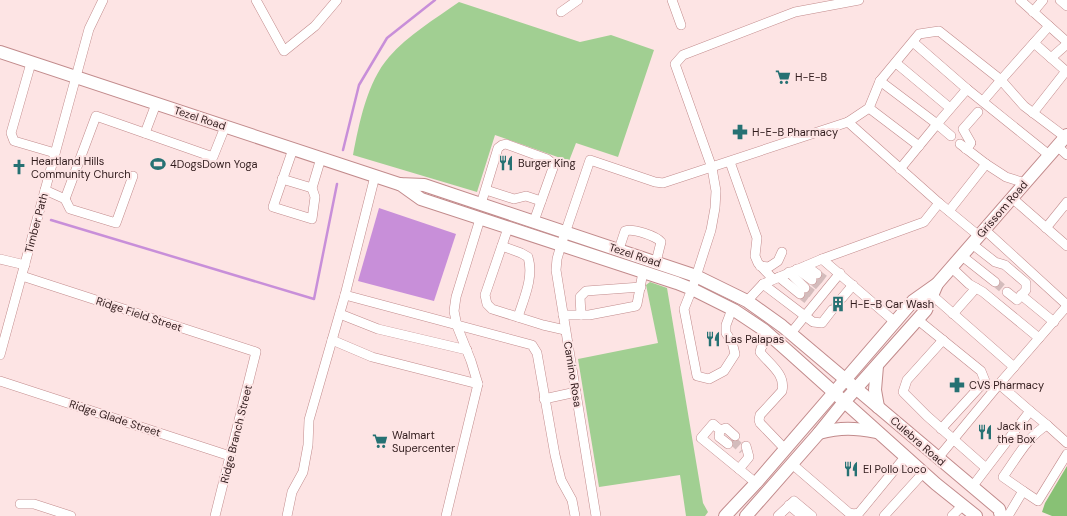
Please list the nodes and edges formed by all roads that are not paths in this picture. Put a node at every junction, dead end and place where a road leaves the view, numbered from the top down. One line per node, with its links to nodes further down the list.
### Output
1 (103, 0): 22 (street, Timber Path)
2 (256, 0): 3 (street)
3 (337, 0)
4 (578, 0): 11 (street)
5 (672, 0): 13 (street)
6 (859, 0): 46 (street)
7 (1020, 0): 12 (street)
8 (1043, 0): 12 (street)
9 (1060, 0): 10 (street)
10 (1067, 6)
11 (561, 12)
12 (1033, 12): 14 (street)
13 (681, 25)
14 (1049, 26): 16 (street); 17 (street)
15 (913, 42): 21 (street); 23 (street); 25 (street)
16 (1067, 43): 19 (street)
17 (1034, 44): 19 (street); 23 (street)
18 (0, 52): 20 (main road, Tezel Road)
19 (1051, 58): 31 (street)
20 (31, 63): 22 (main road, Tezel Road); 40 (street)
21 (896, 63): 24 (street); 29 (street)
22 (75, 77): 27 (main road, Tezel Road); 40 (street, Timber Path)
23 (1001, 80): 26 (street); 31 (street)
24 (880, 81): 28 (street); 34 (street)
25 (967, 88): 26 (street); 29 (street)
26 (983, 101): 41 (street)
27 (156, 104): 33 (main road, Tezel Road); 35 (street)
28 (869, 108): 32 (street); 38 (street)
29 (950, 108): 34 (street)
30 (978, 112): 45 (street)
31 (1033, 112): 37 (street)
32 (848, 122): 44 (street); 47 (street)
33 (225, 127): 35 (street); 39 (main road, Tezel Road)
34 (940, 127): 36 (street); 38 (street)
35 (145, 133): 57 (street)
36 (951, 136)
37 (1063, 139): 41 (main road, Grissom Road); 42 (street)
38 (919, 146): 47 (street)
39 (292, 149): 43 (main road, Tezel Road); 50 (street)
40 (55, 153): 54 (street, Timber Path)
41 (1049, 155): 51 (main road, Grissom Road)
42 (1067, 155)
43 (321, 158): 49 (main road, Tezel Road); 53 (street)
44 (730, 162): 46 (street); 79 (street)
45 (986, 164): 51 (street); 62 (street)
46 (712, 168): 67 (street, Camino Rosa); 85 (street)
47 (900, 168): 60 (street)
48 (133, 176): 57 (street)
49 (374, 176): 52 (main road, Tezel Road); 96 (street)
50 (282, 179): 53 (street); 53 (street)
51 (1025, 183): 56 (main road, Grissom Road)
52 (399, 184): 61 (main road, Tezel Road); 63 (main road, Tezel Road)
53 (312, 188)
54 (45, 190): 57 (street); 78 (street, Timber Path)
55 (486, 190): 58 (street); 58 (street); 61 (street)
56 (1012, 198): 66 (street); 68 (main road, Grissom Road)
57 (65, 199)
58 (541, 201): 64 (street)
59 (1067, 202): 66 (street)
60 (939, 203): 62 (street); 76 (street)
61 (481, 204): 64 (main road, Tezel Road)
62 (949, 211): 68 (street)
63 (480, 219): 65 (main road, Tezel Road); 112 (street)
64 (534, 221): 67 (main road, Tezel Road)
65 (508, 228): 69 (main road, Tezel Road); 70 (street)
66 (1046, 228): 71 (street)
67 (565, 232): 69 (street, Camino Rosa); 72 (main road, Tezel Road)
68 (979, 236): 74 (main road, Grissom Road); 97 (street); 100 (street)
69 (561, 245): 82 (main road, Tezel Road); 105 (street, Camino Rosa)
70 (502, 246): 107 (street); 107 (street)
71 (1067, 246)
72 (619, 249): 77 (main road, Tezel Road); 77 (street)
73 (782, 252): 79 (street)
74 (962, 256): 80 (main road, Grissom Road); 88 (street)
75 (0, 259): 78 (street)
76 (822, 259): 81 (street); 83 (street)
77 (656, 262): 85 (main road, Tezel Road)
78 (25, 265): 84 (street, Timber Path)
79 (760, 266): 87 (street)
80 (952, 268): 92 (street); 94 (main road, Grissom Road)
81 (798, 269): 86 (street); 87 (street); 87 (street)
82 (643, 272): 91 (street); 93 (main road, Tezel Road)
83 (840, 273): 90 (street); 108 (street)
84 (22, 276): 120 (street, Ridge Field Street); 121 (street, Timber Path)
85 (696, 276): 93 (street); 99 (main road, Tezel Road)
86 (815, 277)
87 (776, 278): 89 (street)
88 (995, 282)
89 (762, 284): 99 (street); 108 (street)
90 (853, 285): 98 (street); 110 (street)
91 (640, 287): 106 (street); 106 (street)
92 (976, 288): 104 (street); 116 (street)
93 (692, 289): 101 (main road, Tezel Road); 101 (street)
94 (935, 290): 104 (street); 109 (main road, Grissom Road); 110 (main road, Grissom Road)
95 (1007, 292): 97 (street)
96 (345, 295): 103 (street); 112 (street)
97 (1021, 295): 111 (street)
98 (842, 298)
99 (747, 301): 114 (main road, Tezel Road)
100 (1067, 305): 111 (street)
101 (732, 309): 115 (main road, Tezel Road)
102 (832, 310): 108 (street)
103 (340, 314): 117 (street); 119 (street)
104 (953, 314): 123 (street)
105 (563, 315): 106 (street); 113 (street, Camino Rosa)
106 (581, 315)
107 (518, 317): 113 (street)
108 (804, 317): 114 (street)
109 (918, 320): 118 (street); 122 (main road, Grissom Road)
110 (895, 322): 124 (main road, Grissom Road)
111 (1054, 322): 116 (street)
112 (457, 326): 119 (street); 133 (street)
113 (565, 330): 131 (street, Camino Rosa)
114 (791, 333): 124 (main road, Tezel Road)
115 (770, 335): 132 (main road, Tezel Road); 144 (street)
116 (1039, 338): 123 (street)
117 (332, 340): 127 (street); 163 (street)
118 (943, 340): 126 (street); 138 (street)
119 (467, 350): 127 (street)
120 (256, 352): 147 (street, Ridge Branch Street)
121 (0, 355)
122 (877, 366): 129 (main road, Grissom Road); 135 (main road)
123 (1014, 367): 128 (street)
124 (846, 379): 129 (main road, Culebra Road); 132 (main road)
125 (0, 381): 147 (street, Ridge Glade Street)
126 (983, 383): 130 (street); 138 (street)
127 (478, 384): 164 (street)
128 (1000, 384): 130 (street); 136 (street)
129 (857, 388): 134 (main road, Grissom Road); 135 (main road, Culebra Road)
130 (993, 391): 142 (street)
131 (576, 392): 133 (street); 166 (street, Camino Rosa)
132 (834, 393): 134 (main road, Culebra Road); 144 (main road)
133 (544, 399): 165 (street)
134 (844, 402): 139 (main road, Culebra Road); 140 (main road)
135 (878, 407): 149 (main road, Culebra Road)
136 (1030, 411): 137 (street); 151 (street)
137 (1047, 425): 143 (street); 156 (street)
138 (941, 429): 142 (street)
139 (877, 432): 140 (main road); 148 (main road, Culebra Road)
140 (819, 434): 150 (main road)
141 (732, 440): 152 (street)
142 (954, 440): 149 (street); 151 (street)
143 (1067, 443)
144 (785, 448): 154 (main road)
145 (744, 451): 152 (street)
146 (1067, 454): 156 (street)
147 (230, 456): 162 (street, Ridge Branch Street)
148 (905, 457): 150 (street); 153 (main road, Culebra Road)
149 (938, 458): 155 (main road, Culebra Road)
150 (792, 464): 160 (main road)
151 (986, 468): 155 (street)
152 (739, 469): 154 (street)
153 (922, 473): 159 (main road, Culebra Road); 171 (street)
154 (756, 483): 167 (main road)
155 (972, 487): 174 (main road, Culebra Road)
156 (1023, 492): 175 (street)
157 (20, 504): 161 (street)
158 (789, 505): 168 (street); 169 (street); 170 (street)
159 (963, 506): 172 (street); 173 (main road, Culebra Road)
160 (751, 514)
161 (71, 516)
162 (215, 516)
163 (287, 516)
164 (446, 516)
165 (574, 516)
166 (596, 516)
167 (725, 516)
168 (778, 516)
169 (802, 516)
170 (812, 516)
171 (884, 516)
172 (952, 516)
173 (976, 516)
174 (1001, 516)
175 (1008, 516)

